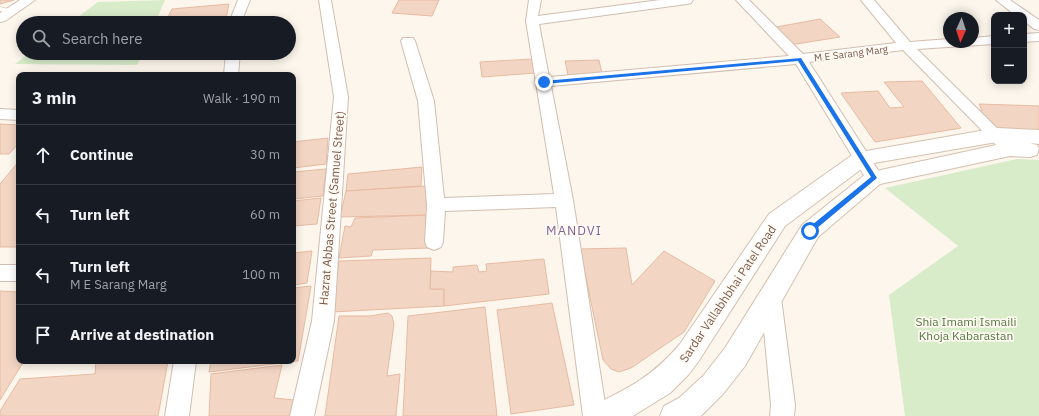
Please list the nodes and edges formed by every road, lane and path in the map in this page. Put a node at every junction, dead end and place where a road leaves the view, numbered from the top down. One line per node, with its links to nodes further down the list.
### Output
1 (29, 0): 9 (street)
2 (244, 0): 12 (street)
3 (325, 0): 42 (street, Hazrat Abbas Street (Samuel Street))
4 (520, 0): 10 (street)
5 (686, 0): 10 (street)
6 (742, 0): 23 (street)
7 (867, 0): 22 (street)
8 (1002, 0): 11 (street)
9 (6, 10): 14 (street)
10 (533, 12): 26 (street)
11 (1020, 12)
12 (238, 16)
13 (1027, 17): 15 (street)
14 (0, 18)
15 (1039, 26)
16 (1039, 37): 17 (street)
17 (1027, 38)
18 (991, 40): 19 (street)
19 (979, 41)
20 (408, 42): 35 (street)
21 (943, 44): 22 (street, M E Sarang Marg)
22 (906, 46): 23 (street, M E Sarang Marg); 30 (street)
23 (800, 59): 26 (street, M E Sarang Marg); 32 (street)
24 (232, 60): 25 (street)
25 (231, 72)
26 (544, 82): 34 (street)
27 (0, 114): 28 (street)
28 (16, 115)
29 (1039, 137): 30 (main road, Sardar Vallabhbhai Patel Road)
30 (1004, 142): 31 (main road, Sardar Vallabhbhai Patel Road); 32 (main road, Sardar Vallabhbhai Patel Road); 33 (main road, Sardar Vallabhbhai Patel Road)
31 (1039, 150)
32 (862, 158): 33 (street); 44 (main road, Sardar Vallabhbhai Patel Road)
33 (874, 178): 39 (main road, Sardar Vallabhbhai Patel Road)
34 (564, 200): 35 (street); 43 (street)
35 (436, 205): 36 (street)
36 (434, 242)
37 (16, 273): 38 (street)
38 (0, 274)
39 (771, 298): 45 (main road, Sardar Vallabhbhai Patel Road); 46 (street)
40 (185, 364): 41 (street)
41 (177, 416)
42 (302, 416)
43 (595, 416)
44 (602, 416)
45 (674, 416)
46 (782, 416)

